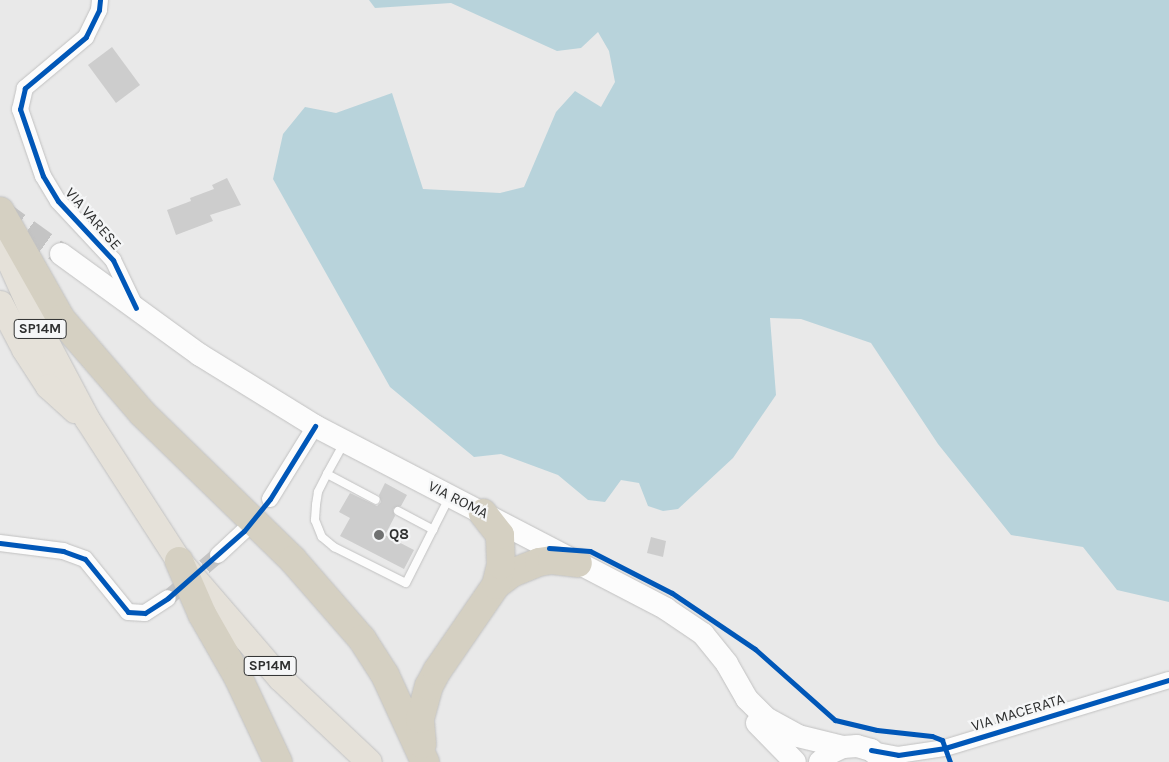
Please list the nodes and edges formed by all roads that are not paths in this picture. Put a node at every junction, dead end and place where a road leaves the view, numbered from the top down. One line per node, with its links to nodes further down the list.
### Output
1 (100, 0): 6 (street, VIA VARESE)
2 (0, 211): 29 (highway)
3 (0, 234): 7 (main road, SP14M)
4 (61, 254): 6 (main road, VIA ROMA)
5 (0, 303): 7 (main road)
6 (136, 308): 8 (main road, VIA ROMA)
7 (86, 420): 20 (main road, SP14M)
8 (315, 426): 9 (main road, VIA ROMA); 12 (street)
9 (345, 442): 10 (lane); 11 (main road, VIA ROMA)
10 (328, 474): 13 (lane); 16 (lane)
11 (450, 496): 15 (main road, VIA ROMA); 16 (lane)
12 (270, 498)
13 (376, 500)
14 (398, 511): 16 (lane)
15 (483, 513): 21 (main road, VIA ROMA); 22 (highway)
16 (433, 530)
17 (244, 532): 19 (street)
18 (0, 543): 23 (street)
19 (218, 555)
20 (179, 561): 30 (highway); 31 (main road, SP14M)
21 (578, 563): 22 (highway); 25 (main road, VIA ROMA)
22 (496, 585): 29 (highway)
23 (168, 598)
24 (1169, 680): 27 (street, VIA MACERATA)
25 (747, 699): 26 (main road, VIA ROMA); 32 (main road)
26 (843, 747): 28 (main road, VIA ROMA); 33 (main road)
27 (945, 748): 28 (street, VIA MACERATA); 34 (street)
28 (878, 756)
29 (424, 759)
30 (278, 762)
31 (369, 762)
32 (795, 762)
33 (820, 762)
34 (929, 762)

